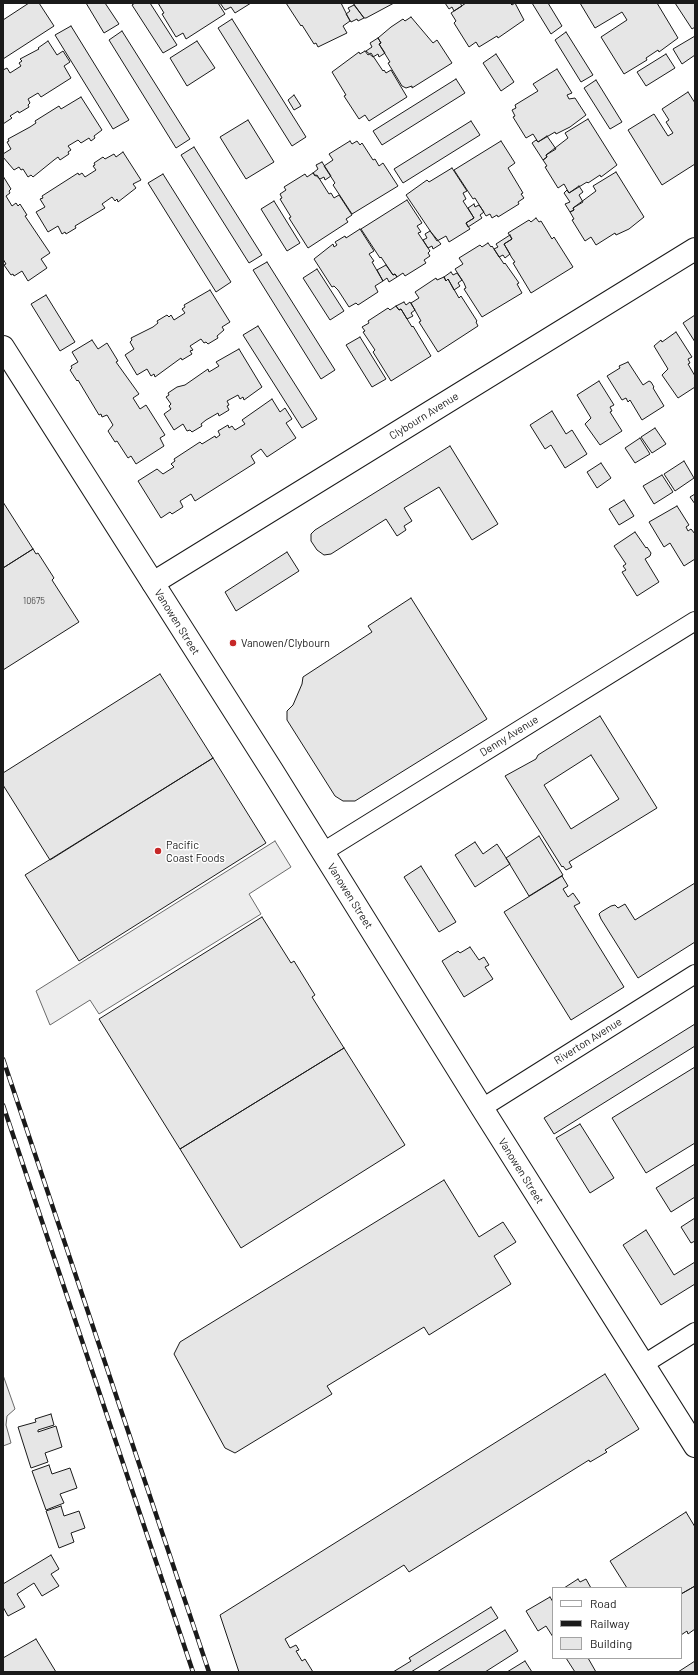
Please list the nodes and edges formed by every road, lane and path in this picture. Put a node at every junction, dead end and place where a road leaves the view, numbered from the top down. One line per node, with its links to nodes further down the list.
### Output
1 (695, 249): 3 (main road, Clybourn Avenue)
2 (3, 347): 3 (main road, Vanowen Street)
3 (153, 583): 5 (main road, Vanowen Street)
4 (695, 621): 5 (street, Denny Avenue)
5 (323, 852): 7 (main road, Vanowen Street)
6 (695, 974): 7 (street, Riverton Avenue)
7 (482, 1108): 9 (main road, Vanowen Street)
8 (695, 1332): 9 (street)
9 (644, 1364): 10 (main road, Vanowen Street)
10 (695, 1446)

